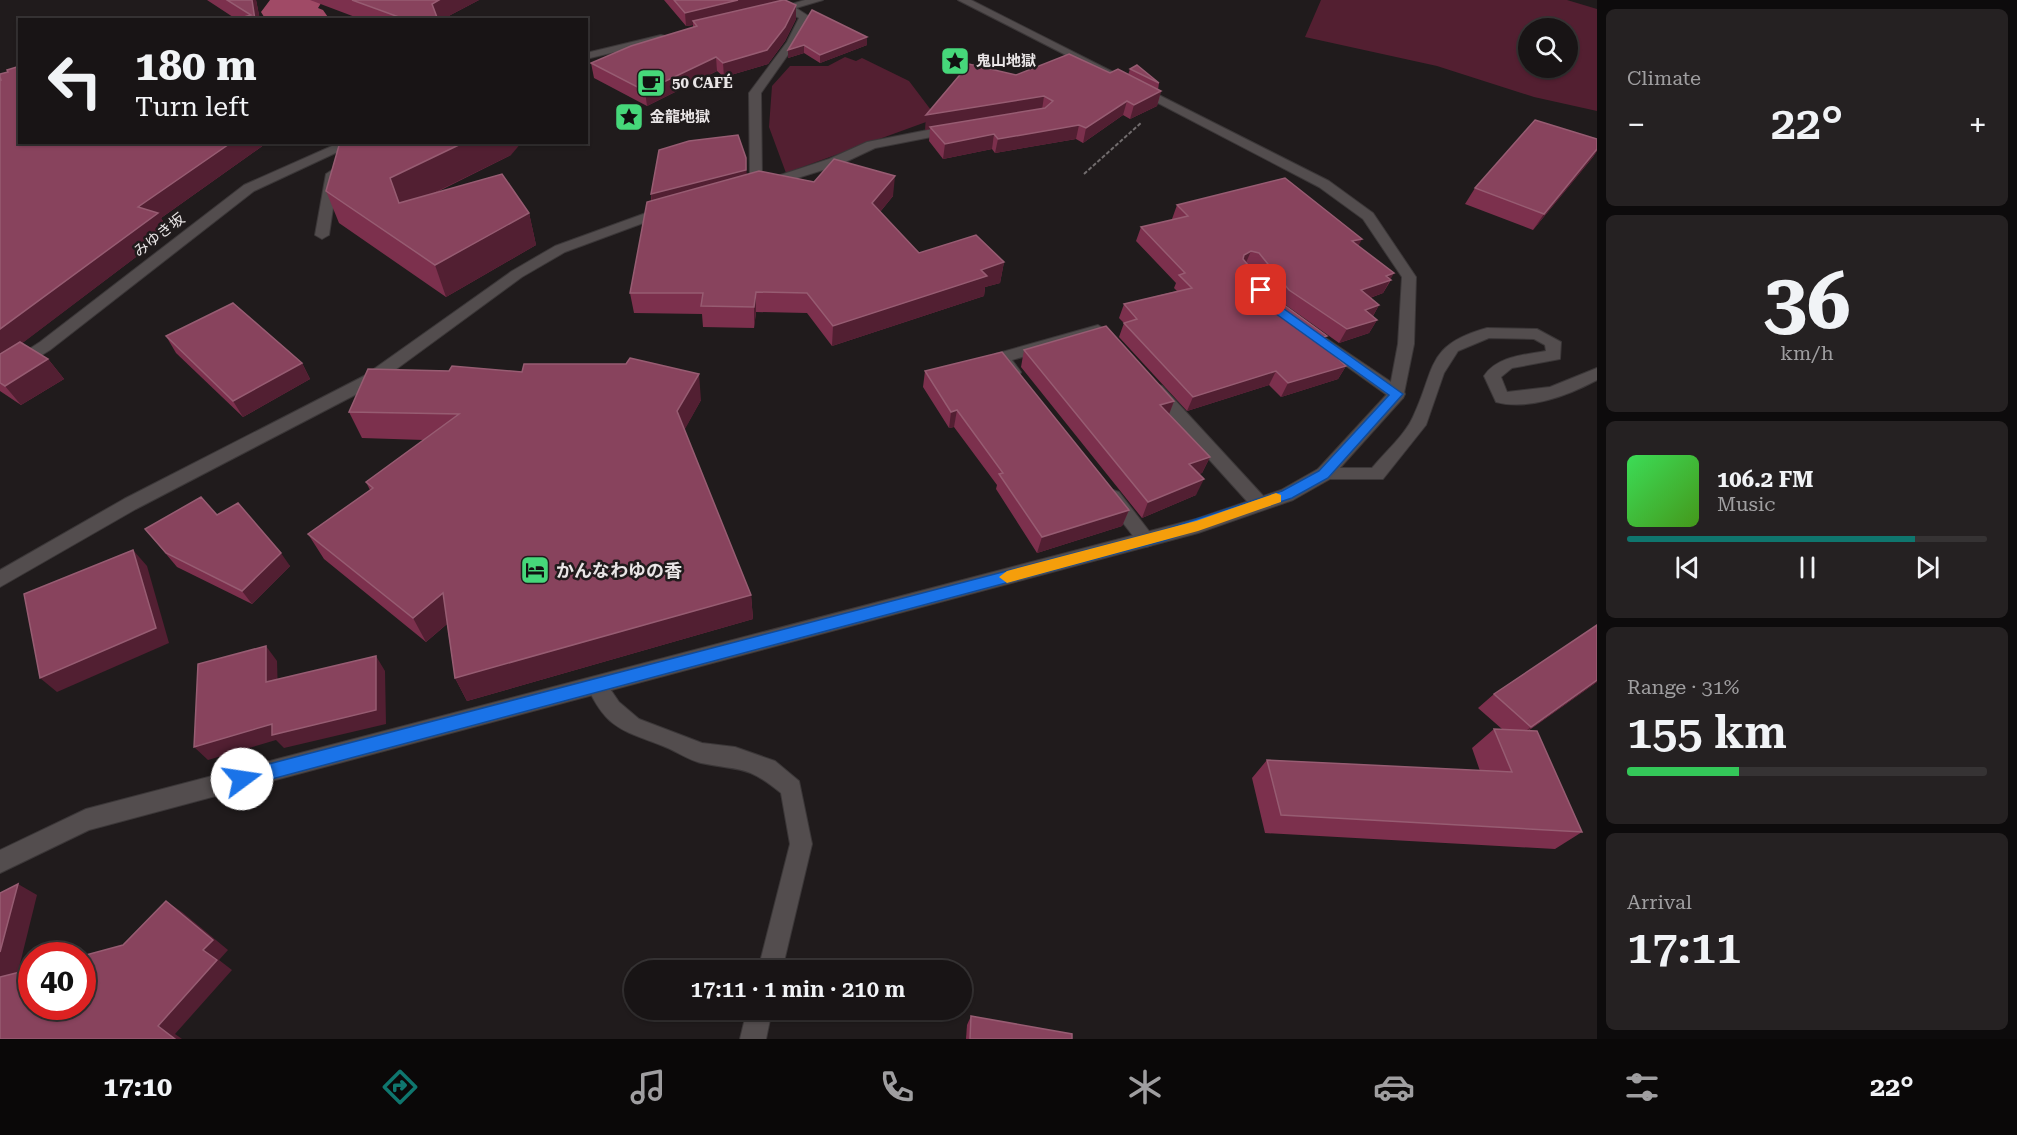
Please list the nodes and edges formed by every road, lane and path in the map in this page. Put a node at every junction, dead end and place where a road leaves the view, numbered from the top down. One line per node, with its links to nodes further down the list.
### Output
1 (818, 0): 3 (street)
2 (963, 0): 7 (street)
3 (787, 8): 4 (street); 8 (street)
4 (764, 13)
5 (674, 34): 6 (street)
6 (588, 56)
7 (1164, 102): 11 (path); 20 (street)
8 (972, 126)
9 (348, 144): 10 (street, みゆき坂)
10 (337, 149): 13 (street); 17 (street, みゆき坂)
11 (1084, 174)
12 (679, 206): 25 (street)
13 (322, 235)
14 (1294, 322): 20 (street)
15 (1107, 337): 19 (street)
16 (1597, 373): 21 (street)
17 (0, 376)
18 (1143, 377): 23 (street)
19 (1025, 386)
20 (1396, 394): 21 (street)
21 (1324, 474): 23 (street)
22 (1101, 481): 24 (street)
23 (1260, 504): 24 (street)
24 (1146, 540): 26 (street)
25 (0, 579)
26 (597, 686): 27 (street); 28 (street)
27 (0, 862)
28 (772, 960)
29 (758, 1020): 30 (street)
30 (753, 1039)

